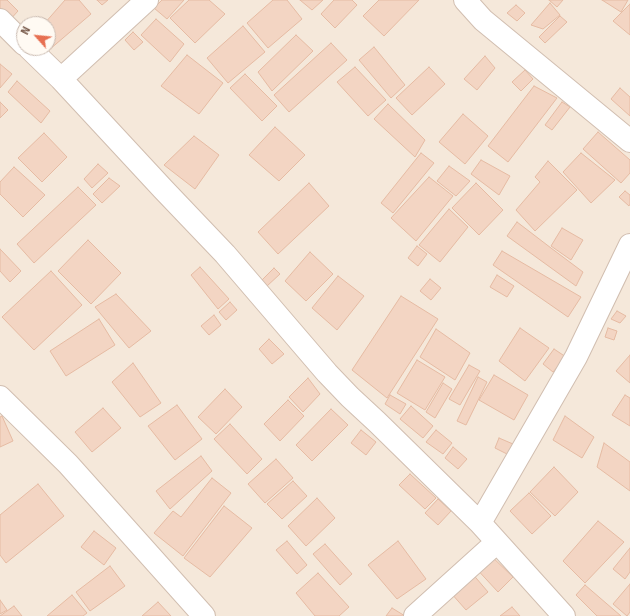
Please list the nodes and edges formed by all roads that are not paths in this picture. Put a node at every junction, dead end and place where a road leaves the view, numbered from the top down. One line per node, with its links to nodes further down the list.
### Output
1 (147, 0): 6 (street)
2 (464, 0): 7 (street)
3 (0, 20): 4 (street)
4 (16, 36)
5 (37, 56): 6 (street)
6 (61, 79): 10 (street)
7 (630, 141)
8 (630, 245): 10 (street)
9 (0, 396): 12 (street)
10 (480, 523): 11 (street)
11 (497, 542): 13 (street); 14 (street)
12 (204, 616)
13 (415, 616)
14 (564, 616)

